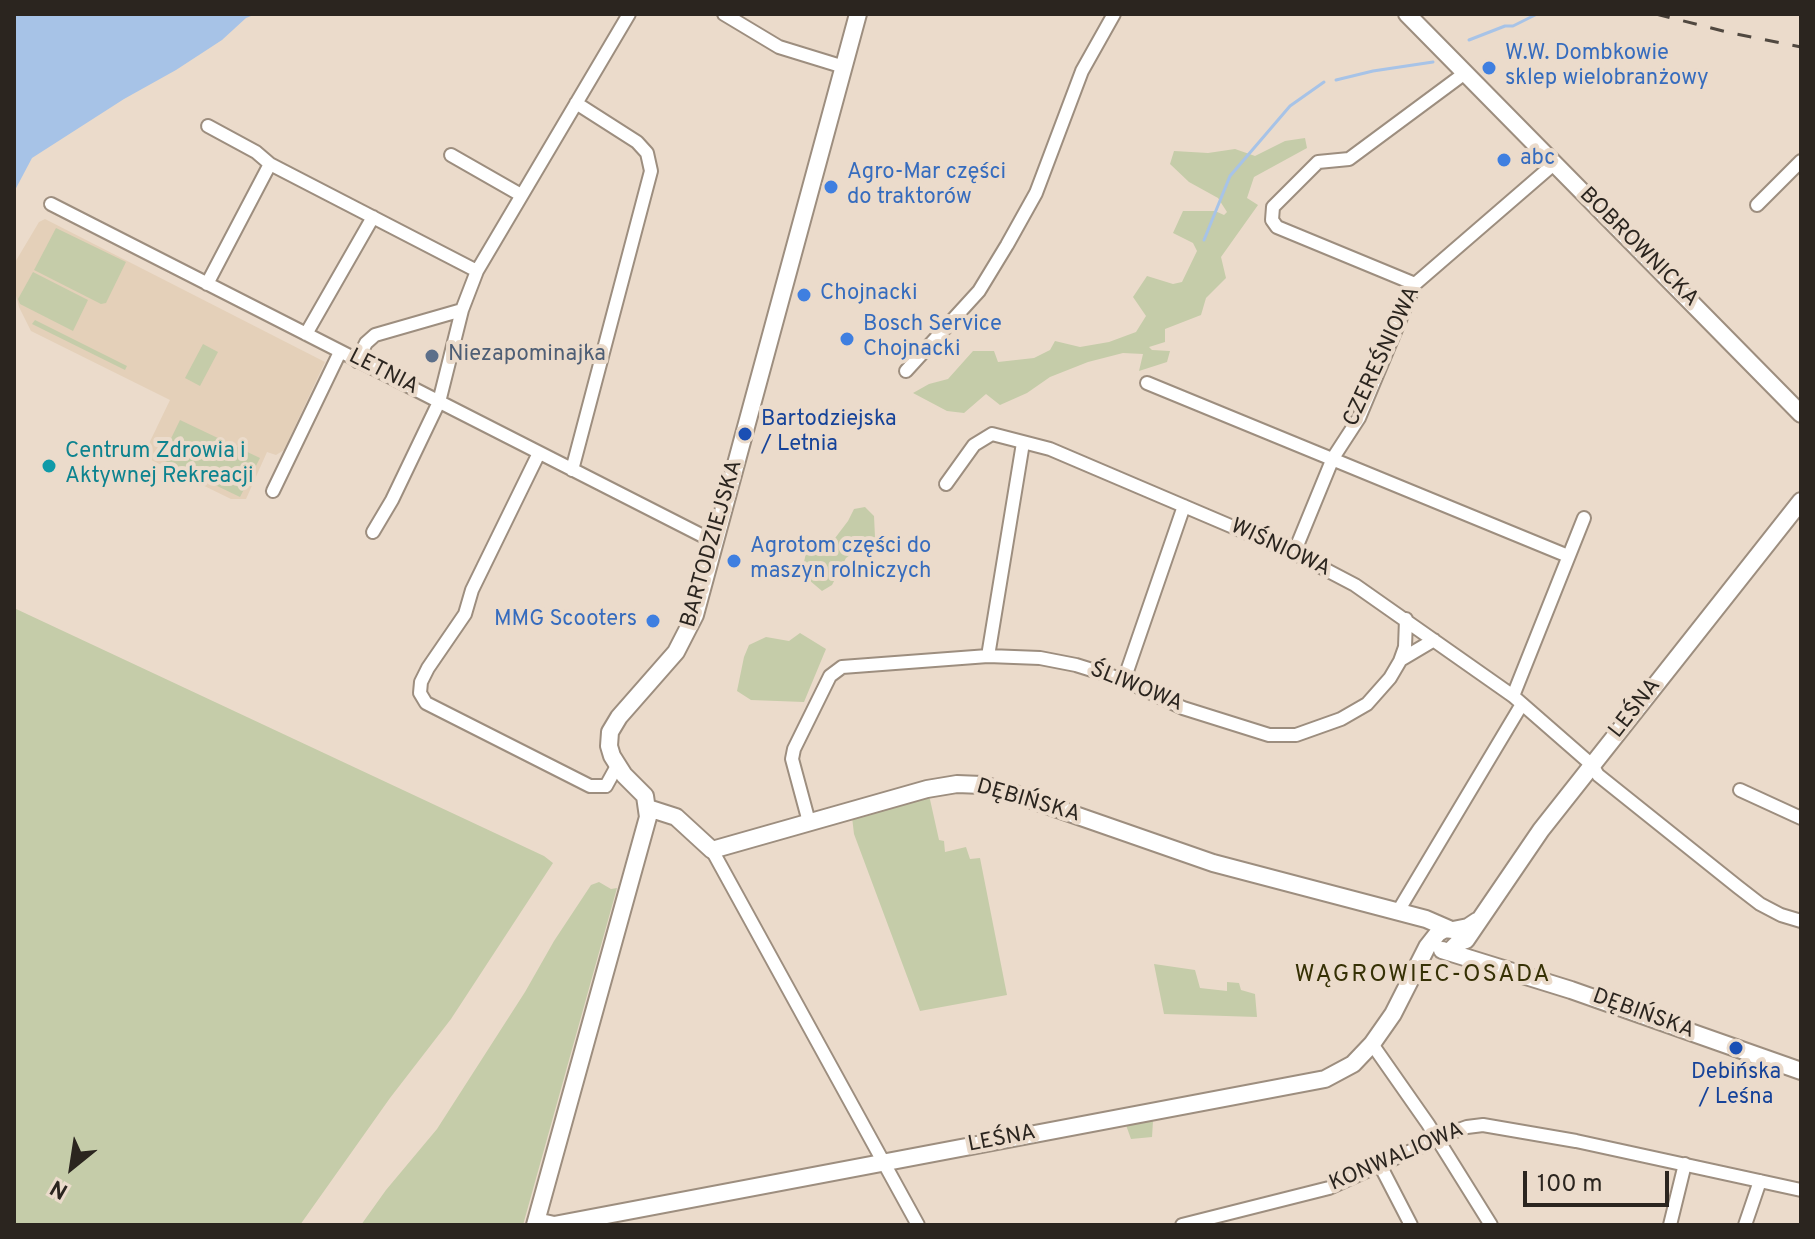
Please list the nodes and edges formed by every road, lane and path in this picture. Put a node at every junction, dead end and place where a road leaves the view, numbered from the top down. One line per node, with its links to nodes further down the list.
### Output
1 (629, 14): 8 (street)
2 (724, 14): 6 (street)
3 (858, 14): 6 (street, BARTODZIEJSKA)
4 (1114, 14): 25 (street)
5 (1407, 14): 7 (street, BOBROWNICKA)
6 (844, 67): 39 (street, BARTODZIEJSKA)
7 (1465, 73): 12 (street, BOBROWNICKA); 20 (street)
8 (576, 103): 14 (street); 32 (street)
9 (208, 126): 13 (street)
10 (451, 155): 14 (street)
11 (1801, 161): 16 (street)
12 (1555, 163): 20 (street, CZEREŚNIOWA); 28 (street, BOBROWNICKA)
13 (270, 164): 17 (street); 19 (street)
14 (521, 195): 18 (street)
15 (51, 204): 19 (street, LETNIA)
16 (1757, 205)
17 (373, 217): 18 (street); 22 (street)
18 (477, 271): 21 (street)
19 (207, 284): 22 (street, LETNIA)
20 (1415, 284): 31 (street, CZEREŚNIOWA)
21 (462, 310): 24 (street); 27 (street)
22 (306, 334): 23 (street, LETNIA)
23 (340, 352): 24 (street, LETNIA); 34 (street)
24 (357, 361): 27 (street, LETNIA)
25 (906, 371)
26 (1147, 383): 31 (street)
27 (439, 402): 30 (street, LETNIA); 38 (street)
28 (1801, 414)
29 (1023, 443): 33 (street, WIŚNIOWA); 36 (street, WIŚNIOWA); 44 (street)
30 (539, 453): 32 (street, LETNIA); 49 (street)
31 (1333, 458): 40 (street, CZEREŚNIOWA); 41 (street)
32 (572, 470): 39 (street, LETNIA)
33 (946, 484)
34 (273, 491)
35 (1801, 501): 48 (street, LEŚNA)
36 (1184, 506): 40 (street, WIŚNIOWA); 46 (street)
37 (1584, 518): 41 (street)
38 (373, 532)
39 (716, 539): 49 (street, BARTODZIEJSKA)
40 (1294, 553): 42 (street, WIŚNIOWA)
41 (1568, 556): 47 (street)
42 (1406, 619): 43 (street, WIŚNIOWA); 45 (street, ŚLIWOWA)
43 (1434, 640): 45 (street, ŚLIWOWA); 47 (street, WIŚNIOWA)
44 (988, 656): 46 (street, ŚLIWOWA); 53 (street, ŚLIWOWA)
45 (1400, 661): 46 (street, ŚLIWOWA)
46 (1124, 680)
47 (1518, 700): 48 (street, WIŚNIOWA); 55 (street)
48 (1592, 765): 56 (street, WIŚNIOWA); 57 (street, LEŚNA)
49 (617, 766): 51 (street)
50 (1740, 790): 52 (street)
51 (648, 808): 54 (street); 66 (street)
52 (1801, 818)
53 (809, 822): 54 (street, DĘBIŃSKA); 55 (street, DĘBIŃSKA)
54 (712, 850): 61 (street)
55 (1397, 913): 57 (street, DĘBIŃSKA)
56 (1801, 921)
57 (1448, 940): 58 (street, LEŚNA); 59 (street, DĘBIŃSKA)
58 (1372, 1044): 60 (street); 61 (street, LEŚNA)
59 (1801, 1071)
60 (1437, 1140): 62 (street, KONWALIOWA); 63 (street, KONWALIOWA); 70 (street)
61 (884, 1163): 66 (street, LEŚNA); 67 (street)
62 (1685, 1164): 64 (street, KONWALIOWA); 71 (street)
63 (1381, 1167): 68 (street, KONWALIOWA); 69 (street)
64 (1760, 1181): 65 (street, KONWALIOWA); 72 (street)
65 (1801, 1190)
66 (536, 1223)
67 (918, 1225)
68 (1182, 1225)
69 (1411, 1225)
70 (1491, 1225)
71 (1670, 1225)
72 (1745, 1225)

